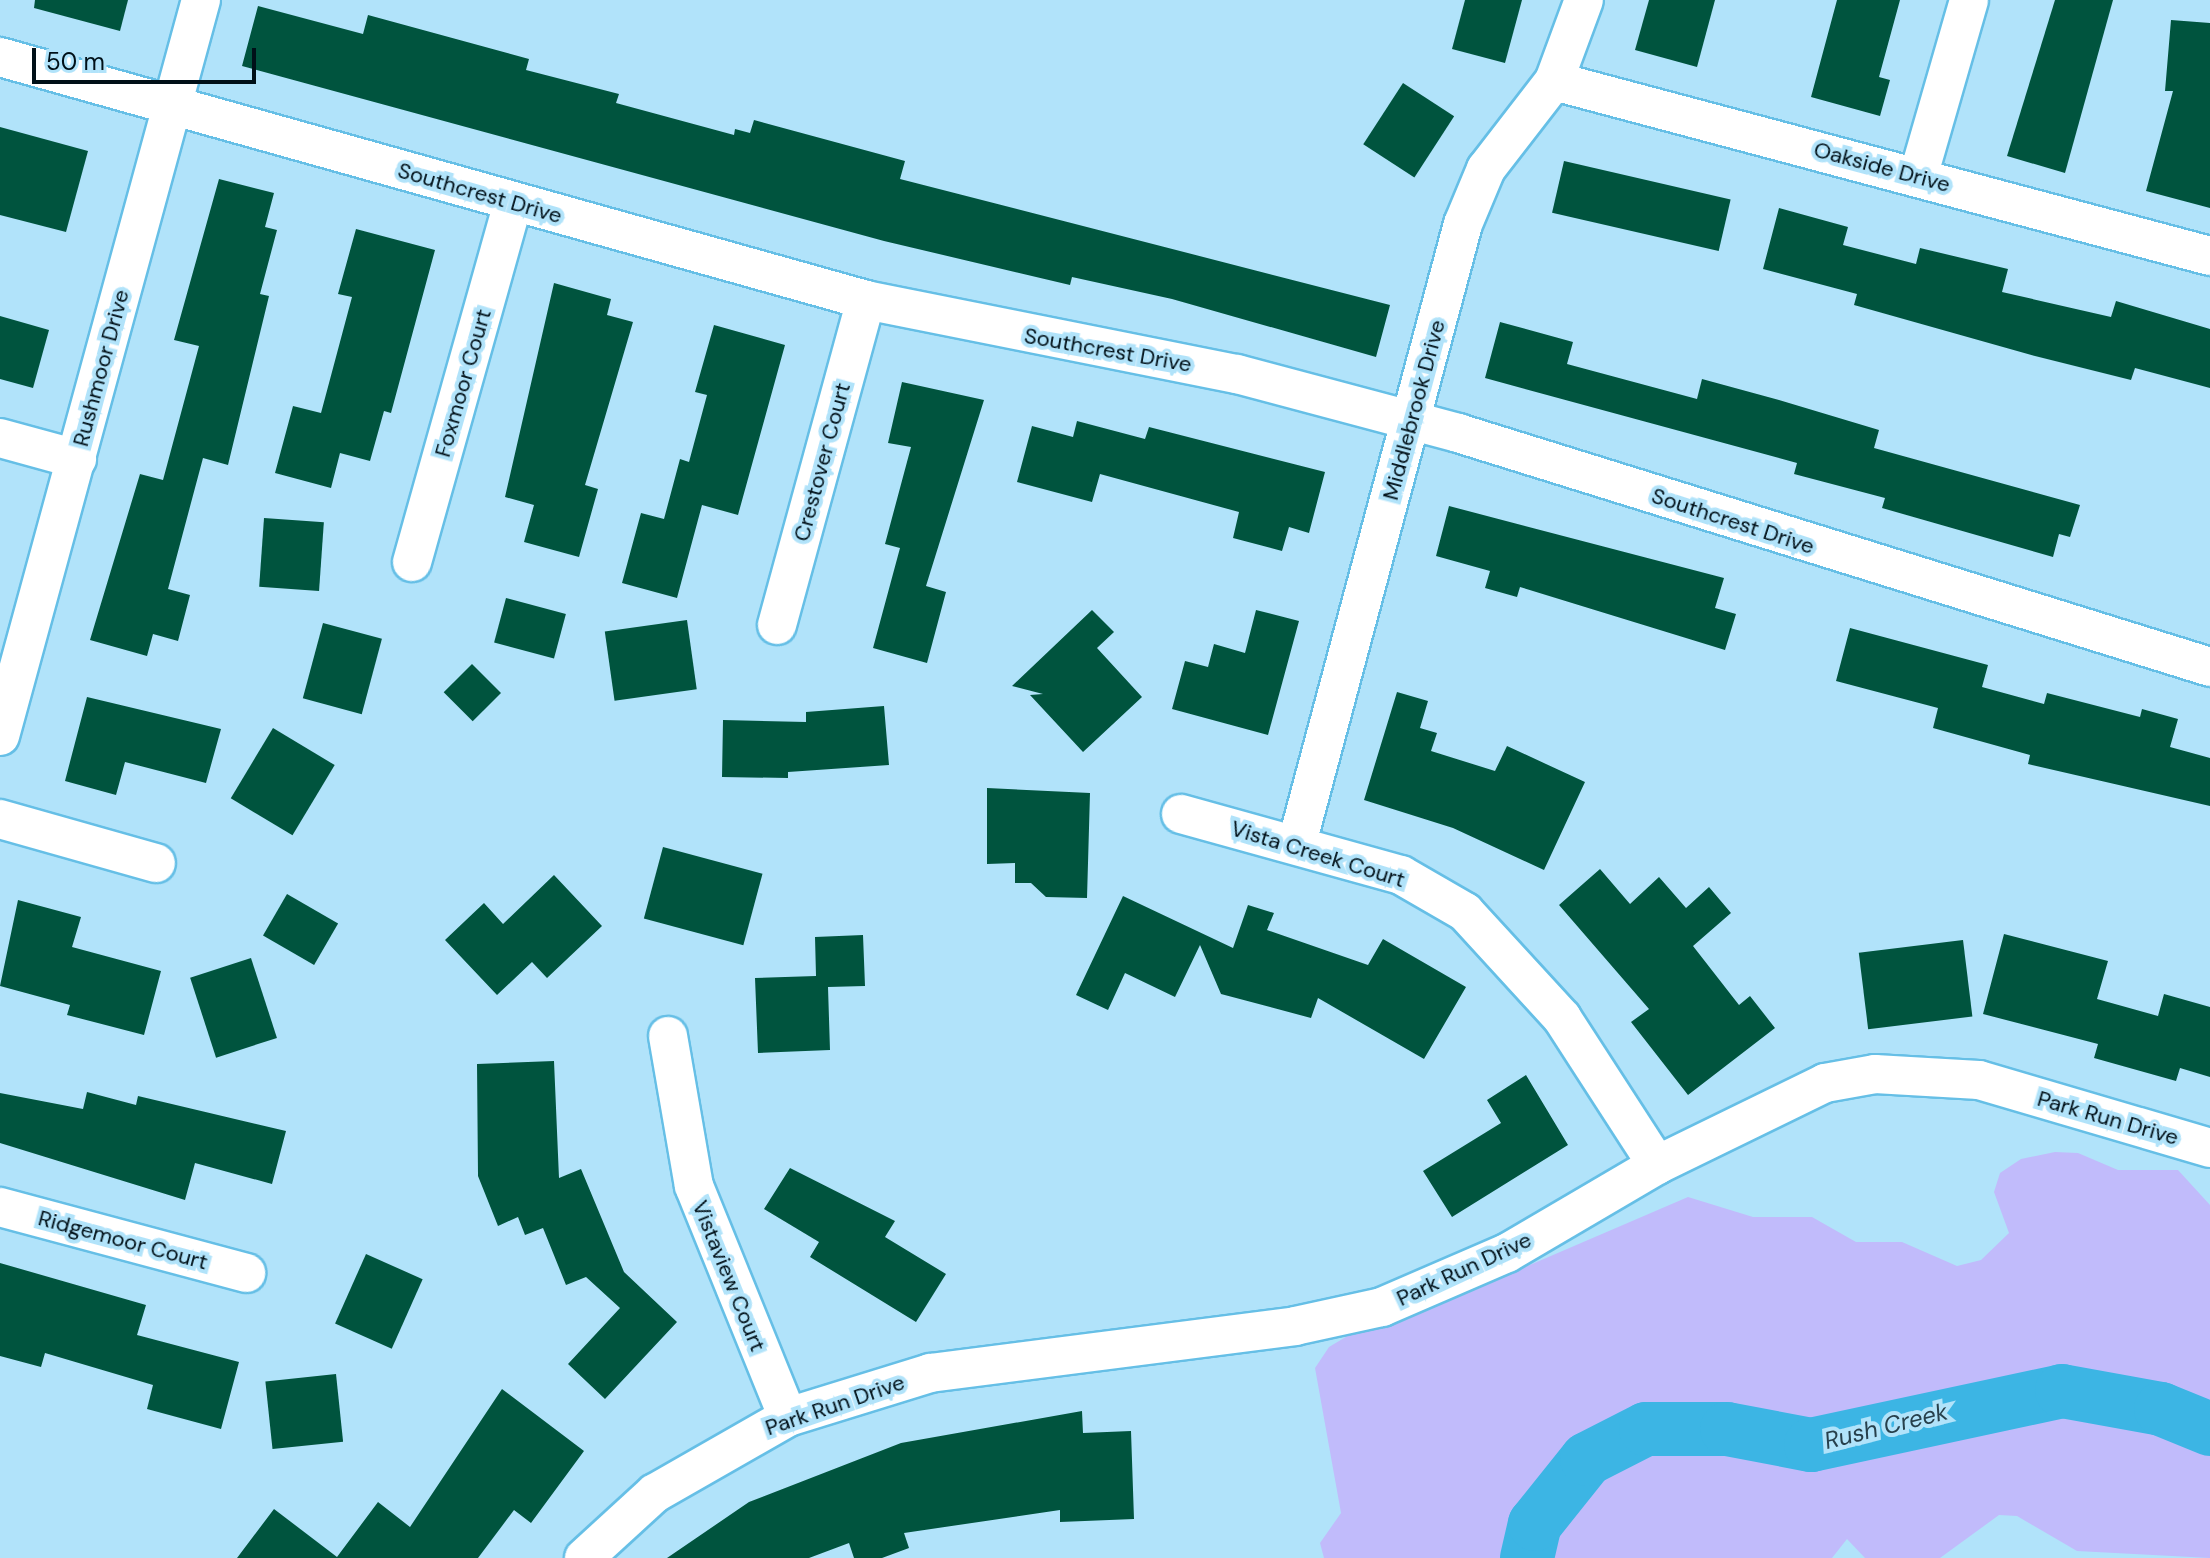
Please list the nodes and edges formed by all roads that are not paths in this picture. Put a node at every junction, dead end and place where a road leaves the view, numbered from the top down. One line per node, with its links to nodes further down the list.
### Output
1 (201, 0): 6 (street, Rushmoor Drive)
2 (1584, 0): 5 (street, Middlebrook Drive)
3 (1969, 0): 7 (street)
4 (0, 57): 6 (street, Southcrest Drive)
5 (1554, 81): 7 (street, Oakside Drive); 11 (street, Middlebrook Drive)
6 (172, 104): 8 (street, Southcrest Drive); 13 (street, Rushmoor Drive)
7 (1918, 177): 9 (street, Oakside Drive)
8 (513, 203): 10 (street, Southcrest Drive); 14 (street, Foxmoor Court)
9 (2210, 256)
10 (866, 300): 11 (street, Southcrest Drive); 15 (street, Crestover Court)
11 (1410, 421): 16 (street, Southcrest Drive); 20 (street, Middlebrook Drive)
12 (0, 438): 13 (street)
13 (77, 459): 17 (street, Rushmoor Drive)
14 (412, 562)
15 (777, 625)
16 (2210, 667)
17 (0, 736)
18 (1181, 814): 20 (street, Vista Creek Court)
19 (0, 819): 21 (street)
20 (1297, 843): 24 (street, Vista Creek Court)
21 (156, 863)
22 (668, 1036): 27 (street, Vistaview Court)
23 (2210, 1148): 24 (street, Park Run Drive)
24 (1657, 1165): 27 (street, Park Run Drive)
25 (0, 1207): 26 (street, Ridgemoor Court)
26 (246, 1273)
27 (788, 1417): 28 (street, Park Run Drive)
28 (584, 1558)

